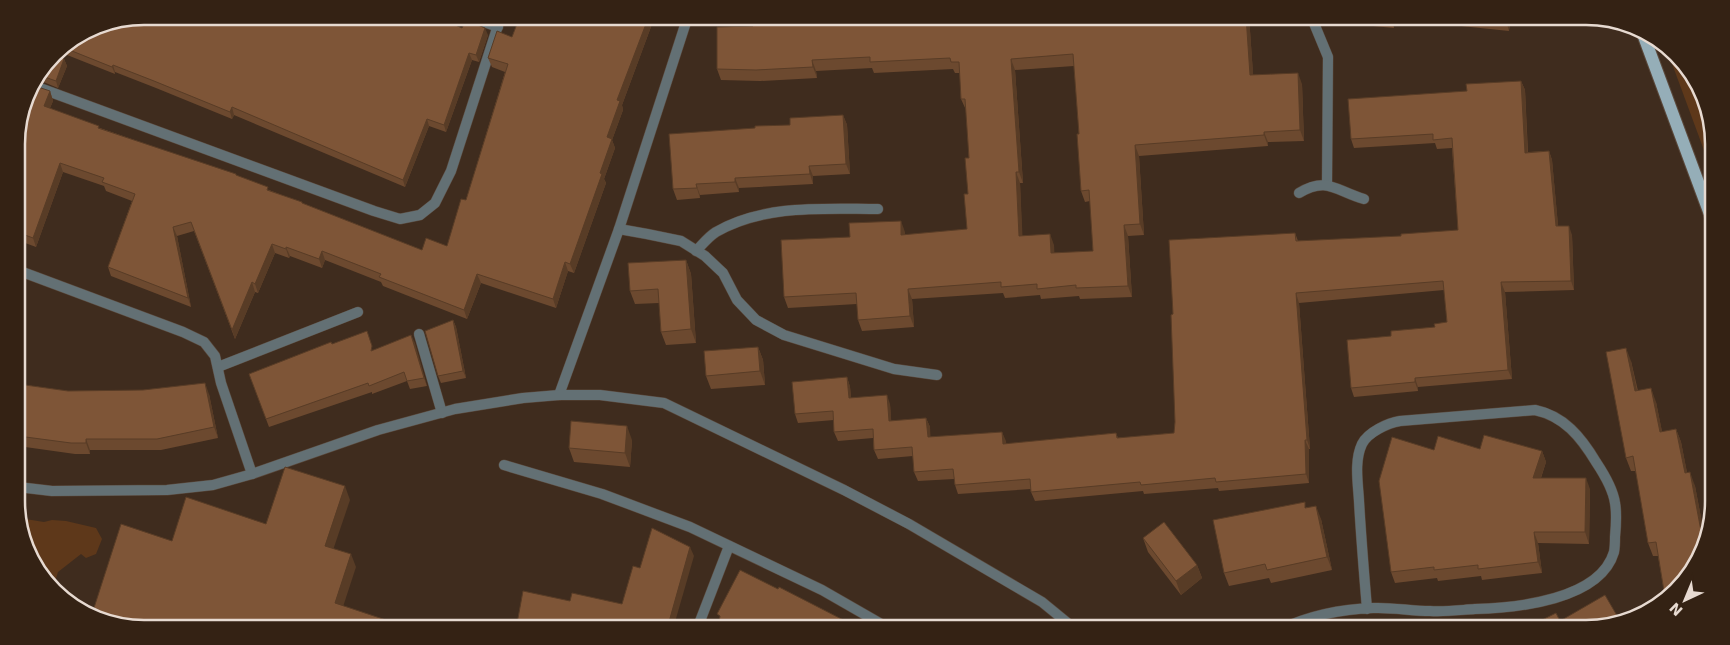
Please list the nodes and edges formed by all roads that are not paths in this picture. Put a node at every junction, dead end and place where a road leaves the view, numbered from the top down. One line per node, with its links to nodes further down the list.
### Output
1 (493, 25): 4 (lane)
2 (685, 25): 12 (lane)
3 (1315, 25): 7 (lane)
4 (498, 27): 6 (lane)
5 (1646, 41): 10 (main road)
6 (39, 88)
7 (1328, 184): 8 (lane); 9 (lane)
8 (1299, 194)
9 (1364, 199)
10 (1705, 201)
11 (878, 209): 13 (lane)
12 (619, 230): 13 (lane); 19 (lane)
13 (696, 250): 18 (lane)
14 (25, 273): 17 (lane)
15 (358, 312): 17 (lane)
16 (419, 334): 20 (lane)
17 (218, 366): 22 (lane)
18 (937, 375)
19 (559, 395): 20 (lane); 28 (lane)
20 (442, 413): 22 (lane)
21 (504, 465): 24 (lane)
22 (252, 474): 23 (lane)
23 (25, 488)
24 (730, 546): 26 (lane); 27 (lane)
25 (1367, 608): 25 (lane); 29 (lane)
26 (701, 620)
27 (874, 620)
28 (1064, 620)
29 (1305, 620)

